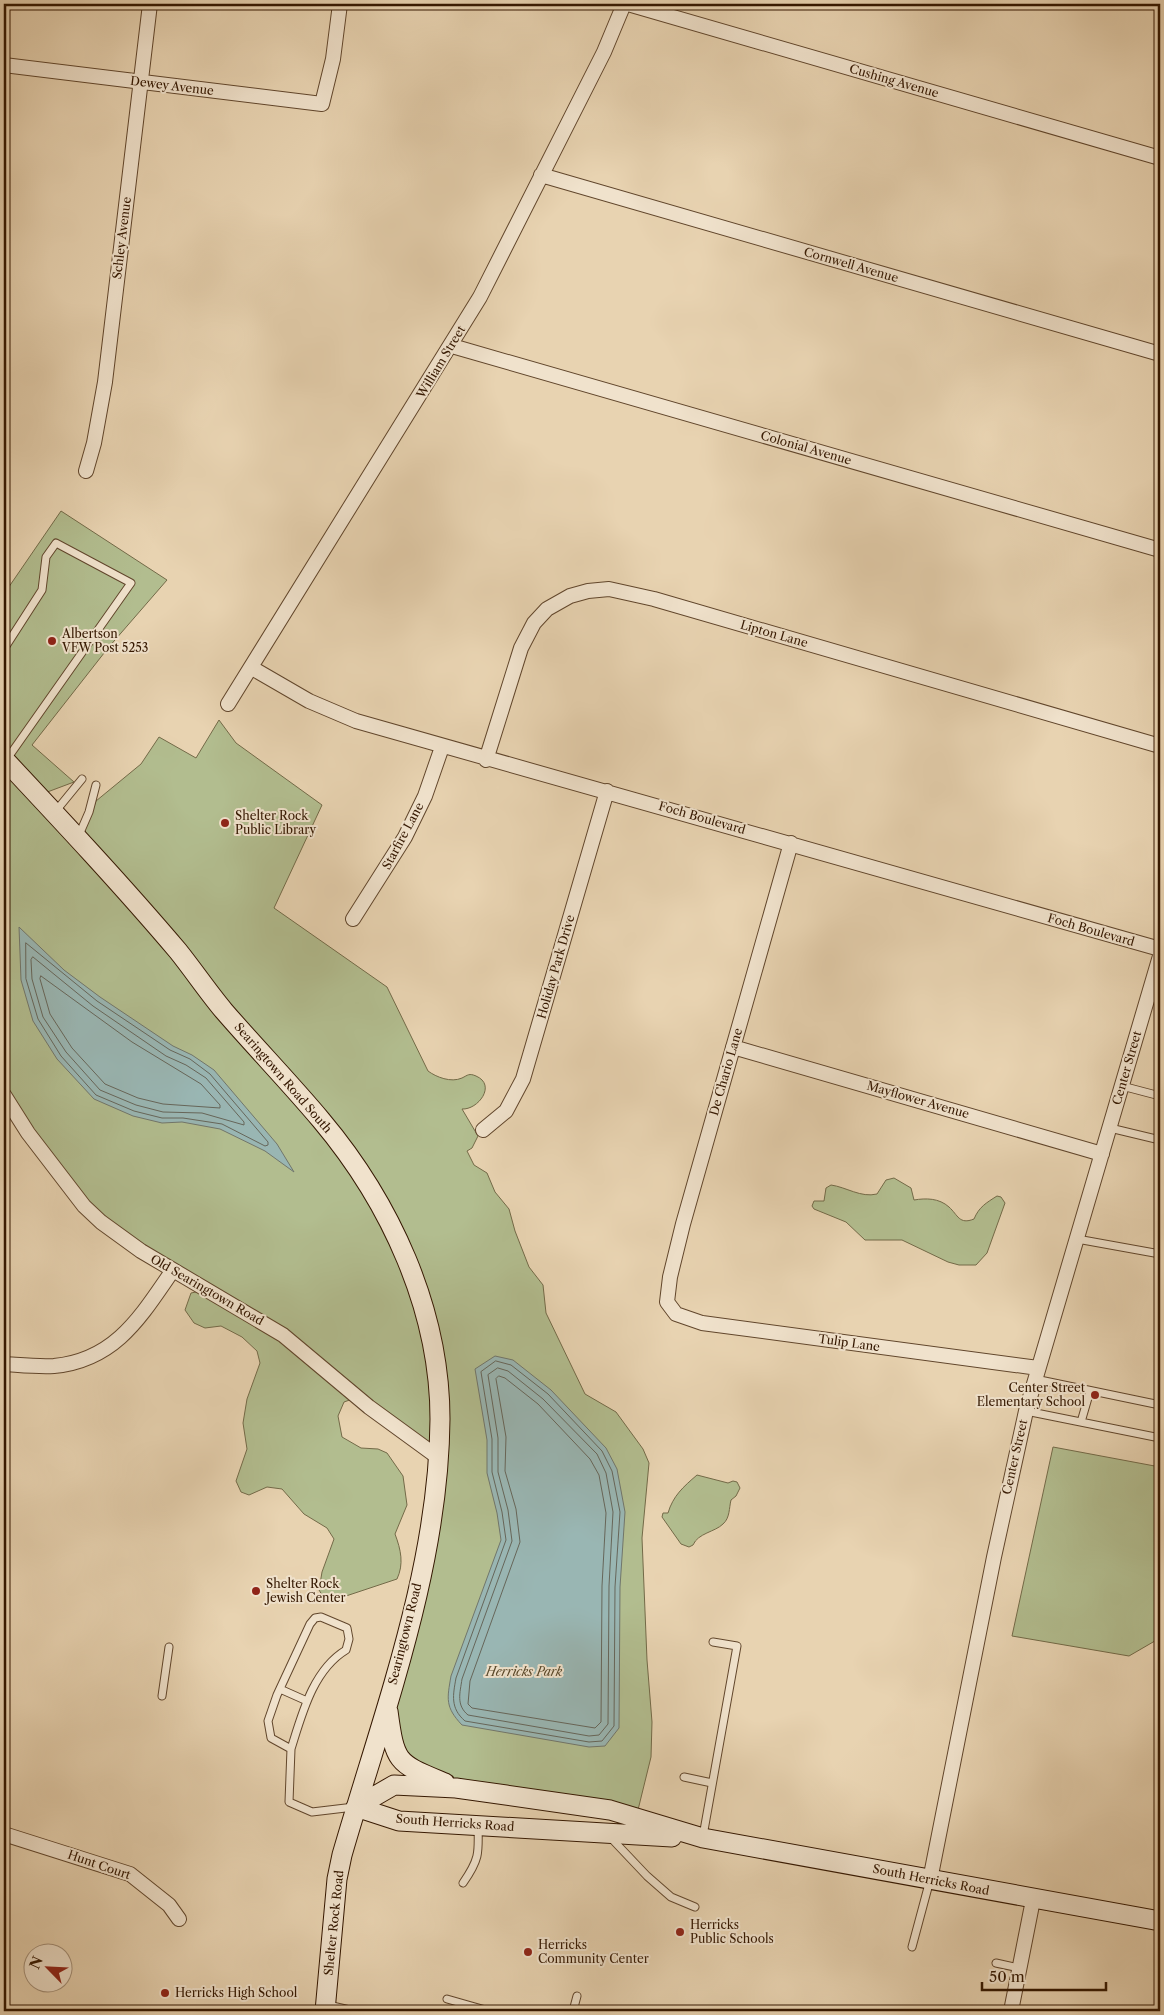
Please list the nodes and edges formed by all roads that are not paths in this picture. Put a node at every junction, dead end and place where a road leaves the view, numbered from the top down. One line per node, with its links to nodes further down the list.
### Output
1 (150, 4): 6 (street, Schley Avenue)
2 (340, 4): 6 (street, Dewey Avenue)
3 (624, 4): 8 (street, William Street)
4 (628, 4): 7 (street, Cushing Avenue)
5 (4, 65): 6 (street, Dewey Avenue)
6 (141, 82): 11 (street, Schley Avenue)
7 (1160, 158)
8 (541, 175): 9 (street, William Street); 10 (street, Cornwell Avenue)
9 (452, 346): 12 (street, Colonial Avenue); 14 (street, William Street)
10 (1160, 354)
11 (86, 471)
12 (1160, 550)
13 (4, 649): 18 (lane)
14 (252, 668): 15 (street, William Street); 17 (street, Foch Boulevard)
15 (228, 704)
16 (1160, 746): 19 (street, Lipton Lane)
17 (442, 747): 19 (street, Foch Boulevard); 26 (street, Starfire Lane)
18 (5, 760): 23 (main road, Searingtown Road South)
19 (486, 760): 22 (street, Foch Boulevard)
20 (82, 779): 23 (lane)
21 (96, 785): 24 (lane)
22 (607, 791): 25 (street, Foch Boulevard); 34 (street, Holiday Park Drive)
23 (54, 813): 24 (main road, Searingtown Road South)
24 (77, 838): 48 (main road, Searingtown Road South)
25 (791, 843): 27 (street, Foch Boulevard); 29 (street, De Chario Lane)
26 (354, 919)
27 (1160, 949)
28 (1160, 956): 30 (street, Center Street)
29 (733, 1047): 36 (street, Mayflower Avenue); 40 (street, De Chario Lane)
30 (1122, 1086): 32 (lane); 33 (street, Center Street)
31 (4, 1095): 39 (street, Old Searingtown Road)
32 (1160, 1096)
33 (1110, 1128): 35 (lane); 36 (street, Center Street)
34 (483, 1130)
35 (1160, 1140)
36 (1102, 1154): 37 (street, Center Street)
37 (1077, 1238): 38 (lane); 42 (street, Center Street)
38 (1160, 1254)
39 (173, 1270): 41 (street); 48 (street, Old Searingtown Road)
40 (667, 1302): 42 (street, Tulip Lane)
41 (4, 1364)
42 (1036, 1374): 43 (lane); 45 (street, Center Street)
43 (1090, 1391): 44 (lane); 46 (lane)
44 (1160, 1405)
45 (1026, 1411): 46 (lane); 64 (street, Center Street)
46 (1081, 1422): 47 (lane)
47 (1160, 1438)
48 (438, 1458): 54 (main road, Searingtown Road)
49 (713, 1642): 57 (lane)
50 (169, 1648): 52 (lane)
51 (280, 1689): 53 (lane); 53 (lane); 55 (lane)
52 (162, 1696)
53 (307, 1701): 55 (lane)
54 (387, 1703): 58 (main road); 59 (main road, Searingtown Road)
55 (291, 1749): 59 (lane)
56 (684, 1777): 57 (lane)
57 (712, 1782): 63 (lane)
58 (456, 1788): 59 (main road, South Herricks Road); 63 (main road, South Herricks Road)
59 (356, 1807): 60 (main road, South Herricks Road); 75 (main road, Shelter Rock Road)
60 (478, 1826): 62 (main road, South Herricks Road); 65 (lane)
61 (4, 1834): 68 (street, Hunt Court)
62 (608, 1834): 63 (main road, South Herricks Road); 67 (lane)
63 (703, 1838): 64 (main road, South Herricks Road)
64 (930, 1880): 66 (main road, South Herricks Road); 70 (lane)
65 (463, 1883)
66 (1033, 1900): 69 (main road, South Herricks Road); 72 (street)
67 (695, 1907)
68 (179, 1919)
69 (1160, 1922)
70 (912, 1947)
71 (996, 1963): 72 (lane)
72 (1019, 1968): 79 (street)
73 (577, 1996): 78 (lane)
74 (447, 1999): 77 (lane)
75 (326, 2008): 76 (lane)
76 (354, 2011)
77 (489, 2011)
78 (573, 2011)
79 (1011, 2011)

